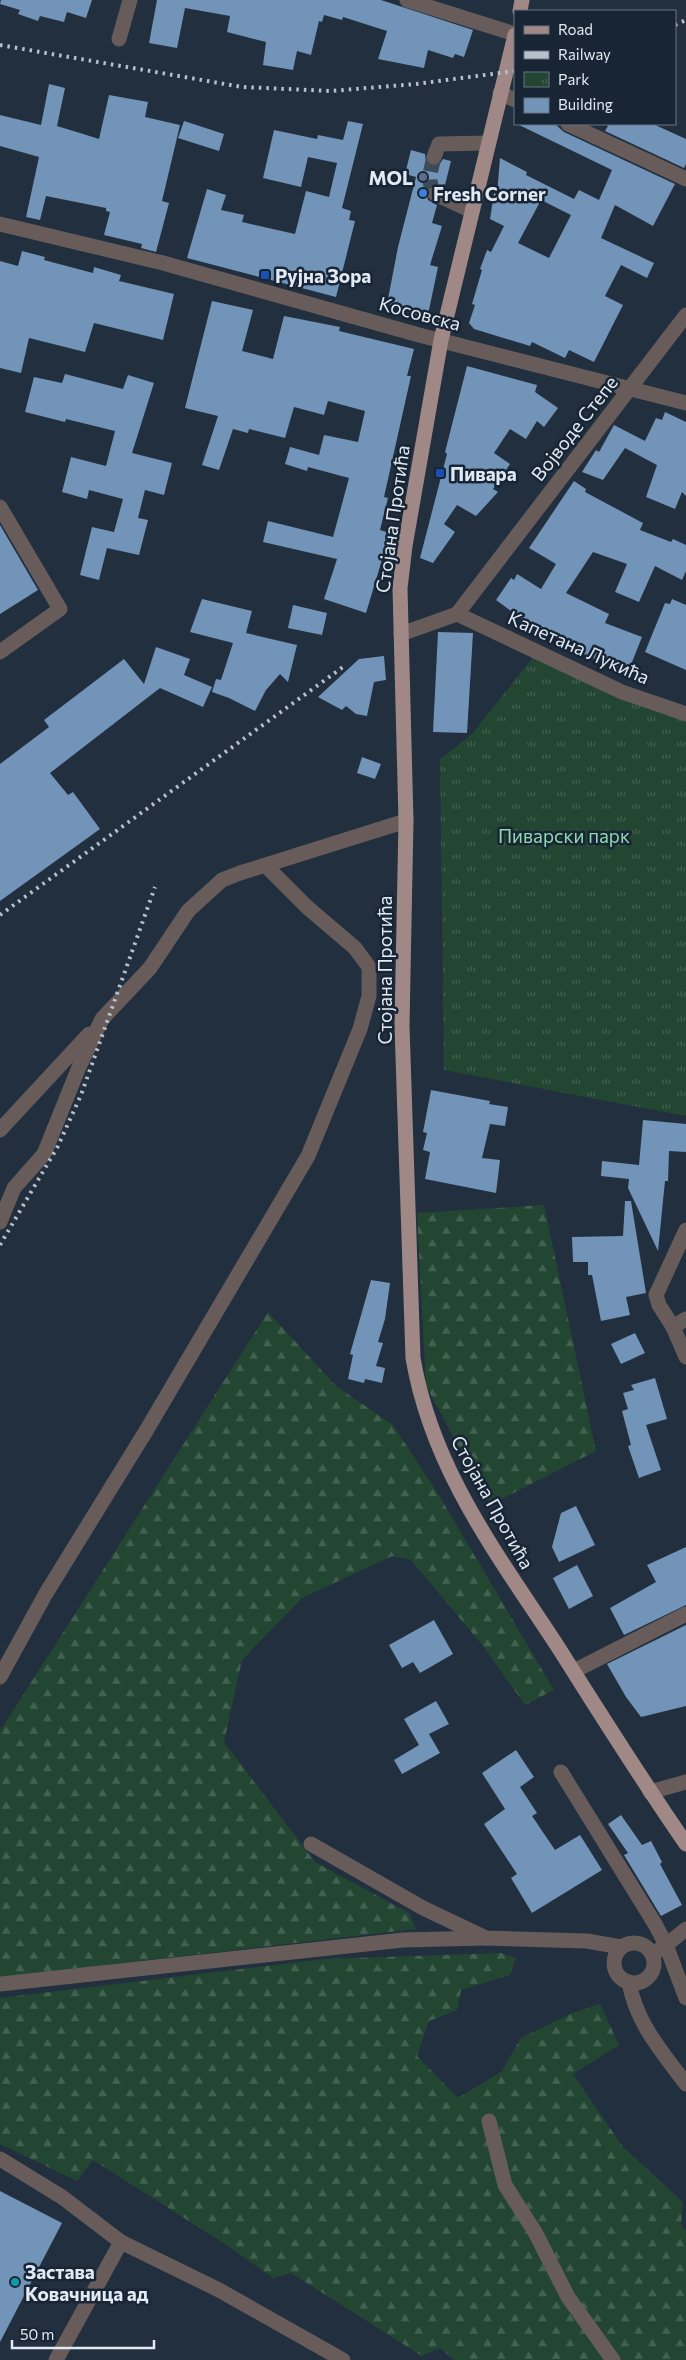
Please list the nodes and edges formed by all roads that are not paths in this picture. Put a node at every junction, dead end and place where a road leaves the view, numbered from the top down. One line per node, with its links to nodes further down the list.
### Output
1 (130, 0): 5 (street)
2 (407, 0): 3 (street)
3 (514, 34)
4 (514, 38): 6 (main road, Стојана Протића)
5 (119, 39)
6 (500, 93): 7 (street); 9 (main road, Стојана Протића)
7 (514, 100)
8 (570, 125): 11 (street)
9 (487, 143): 10 (street); 13 (main road, Стојана Протића)
10 (434, 156)
11 (686, 179)
12 (435, 194): 13 (street)
13 (472, 211): 16 (main road, Стојана Протића)
14 (0, 224): 16 (street, Косовска)
15 (686, 315): 17 (street, Војводе Степе)
16 (441, 340): 17 (street, Косовска); 21 (main road, Стојана Протића)
17 (628, 389): 18 (street, Косовска); 20 (street, Војводе Степе)
18 (686, 402)
19 (0, 507): 22 (street)
20 (457, 614): 21 (street); 23 (street, Капетана Лукића)
21 (401, 634): 24 (main road, Стојана Протића)
22 (0, 652)
23 (686, 714)
24 (406, 821): 25 (street); 34 (main road, Стојана Протића)
25 (266, 866): 26 (street); 35 (street)
26 (102, 1019): 27 (street); 28 (street)
27 (0, 1130)
28 (0, 1222)
29 (686, 1230): 31 (street)
30 (686, 1319): 31 (street)
31 (673, 1327): 32 (street)
32 (686, 1357)
33 (686, 1614): 34 (street)
34 (574, 1671): 38 (main road, Стојана Протића)
35 (0, 1677)
36 (561, 1772): 44 (street)
37 (686, 1782): 38 (street)
38 (650, 1792): 40 (main road, Стојана Протића)
39 (311, 1844): 42 (street)
40 (686, 1844)
41 (686, 1929): 44 (street)
42 (486, 1938): 43 (street); 46 (street)
43 (621, 1947): 44 (street); 45 (street)
44 (659, 1950): 45 (street); 47 (street)
45 (629, 1982): 48 (street)
46 (0, 1984)
47 (686, 1998)
48 (686, 2084)
49 (488, 2121): 54 (street)
50 (0, 2159): 51 (street)
51 (121, 2242): 52 (street); 53 (street)
52 (56, 2360)
53 (343, 2360)
54 (613, 2360)

